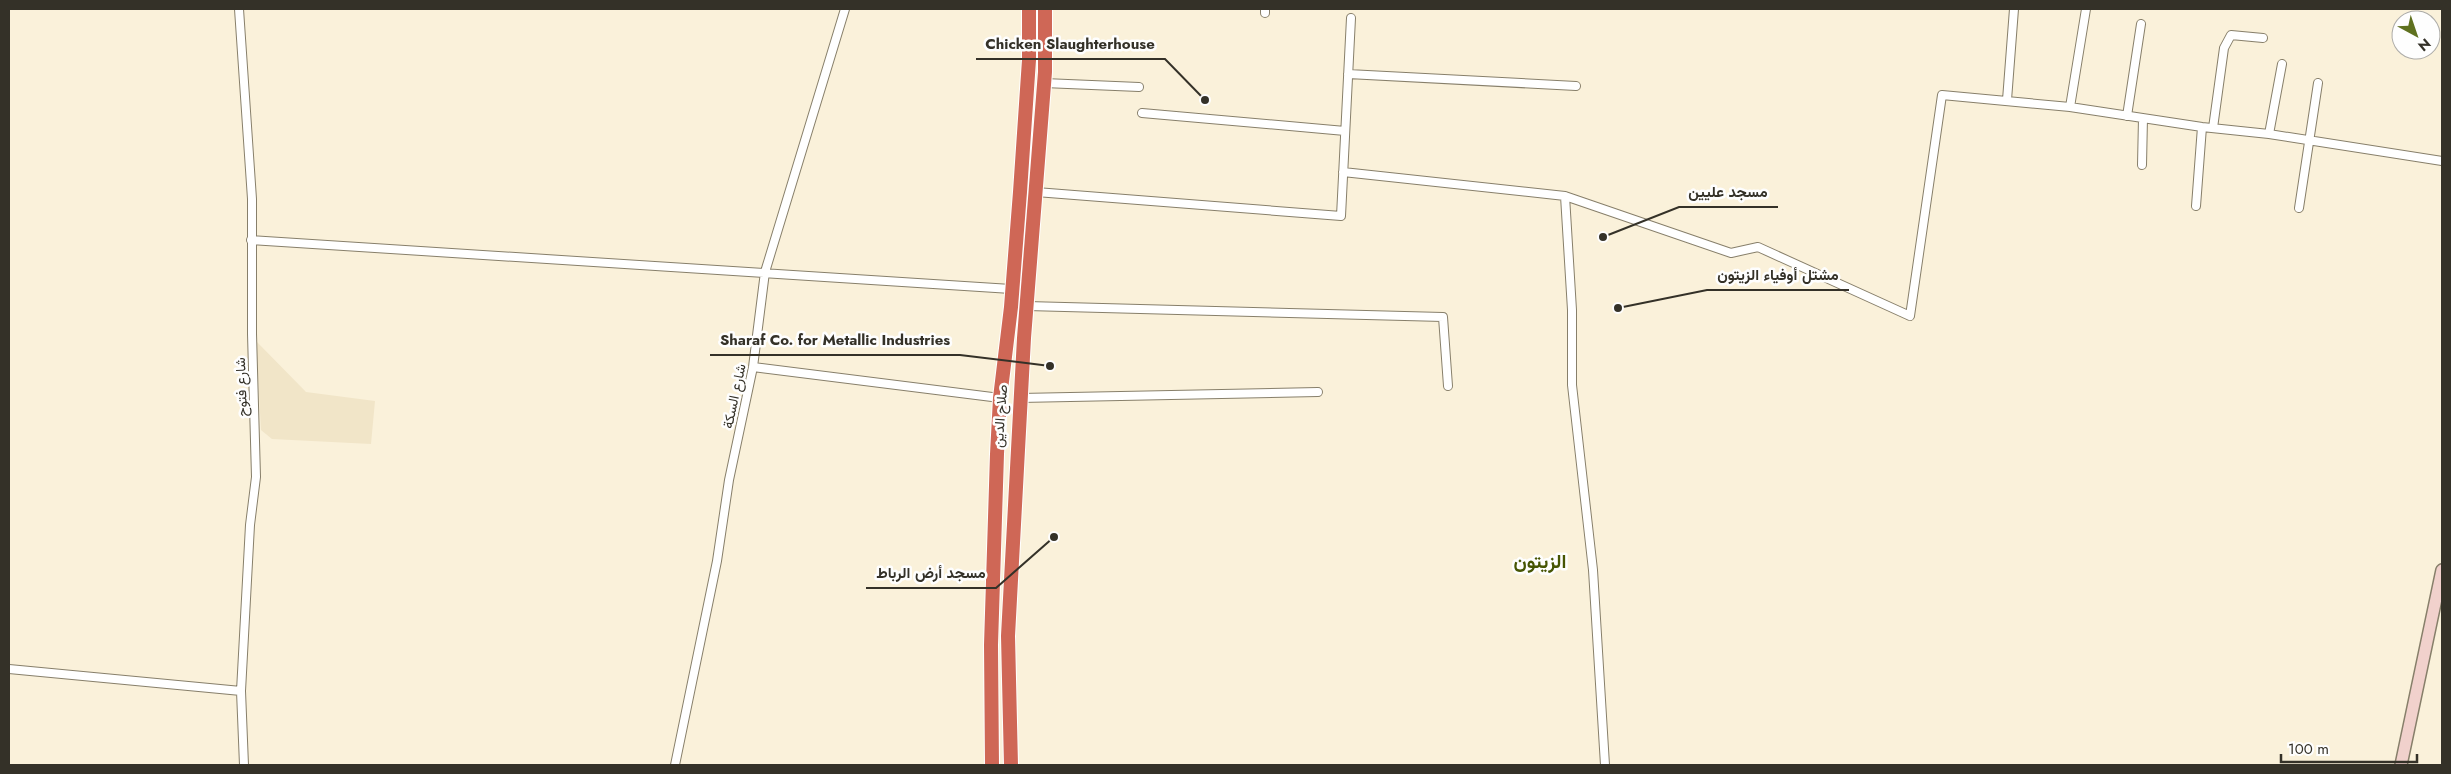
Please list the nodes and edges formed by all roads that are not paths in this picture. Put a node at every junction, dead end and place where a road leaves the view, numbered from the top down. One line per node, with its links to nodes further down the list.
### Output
1 (239, 9): 33 (street, شارع فتوح)
2 (845, 9): 34 (street, شارع السكة)
3 (1029, 9): 35 (highway, صلاح الدين)
4 (1045, 9): 12 (highway, صلاح الدين)
5 (2014, 9): 16 (street)
6 (2086, 9): 17 (street)
7 (1351, 18): 11 (street)
8 (2141, 24): 19 (street)
9 (2262, 38): 22 (street)
10 (2282, 64): 24 (street)
11 (1348, 74): 14 (street); 23 (street)
12 (1044, 83): 15 (street); 29 (highway, صلاح الدين)
13 (2318, 83): 25 (street)
14 (1576, 86)
15 (1138, 88)
16 (2007, 100): 17 (street); 30 (street)
17 (2070, 107): 19 (street)
18 (1142, 113): 23 (street)
19 (2127, 116): 20 (street)
20 (2144, 118): 21 (street); 27 (street)
21 (2202, 127): 22 (street); 31 (street)
22 (2213, 128): 24 (street)
23 (1345, 131): 28 (street)
24 (2269, 134): 25 (street)
25 (2308, 140): 26 (street); 32 (street)
26 (2442, 161)
27 (2142, 165)
28 (1343, 172): 29 (street); 30 (street)
29 (1036, 192): 36 (highway, صلاح الدين)
30 (1565, 196): 49 (street)
31 (2196, 206)
32 (2299, 208)
33 (251, 240): 34 (street); 44 (street, شارع فتوح)
34 (765, 272): 35 (street); 37 (street, شارع السكة)
35 (1011, 289): 40 (highway, صلاح الدين)
36 (1027, 306): 38 (street); 41 (highway, صلاح الدين)
37 (753, 367): 40 (street); 46 (street, شارع السكة)
38 (1448, 386)
39 (1318, 392): 41 (street)
40 (1000, 398): 47 (highway, صلاح الدين)
41 (1020, 398): 48 (highway, صلاح الدين)
42 (2442, 570): 50 (street)
43 (9, 669): 44 (street)
44 (241, 691): 45 (street, شارع فتوح)
45 (244, 765)
46 (675, 765)
47 (992, 765)
48 (1011, 765)
49 (1605, 765)
50 (2401, 765)

